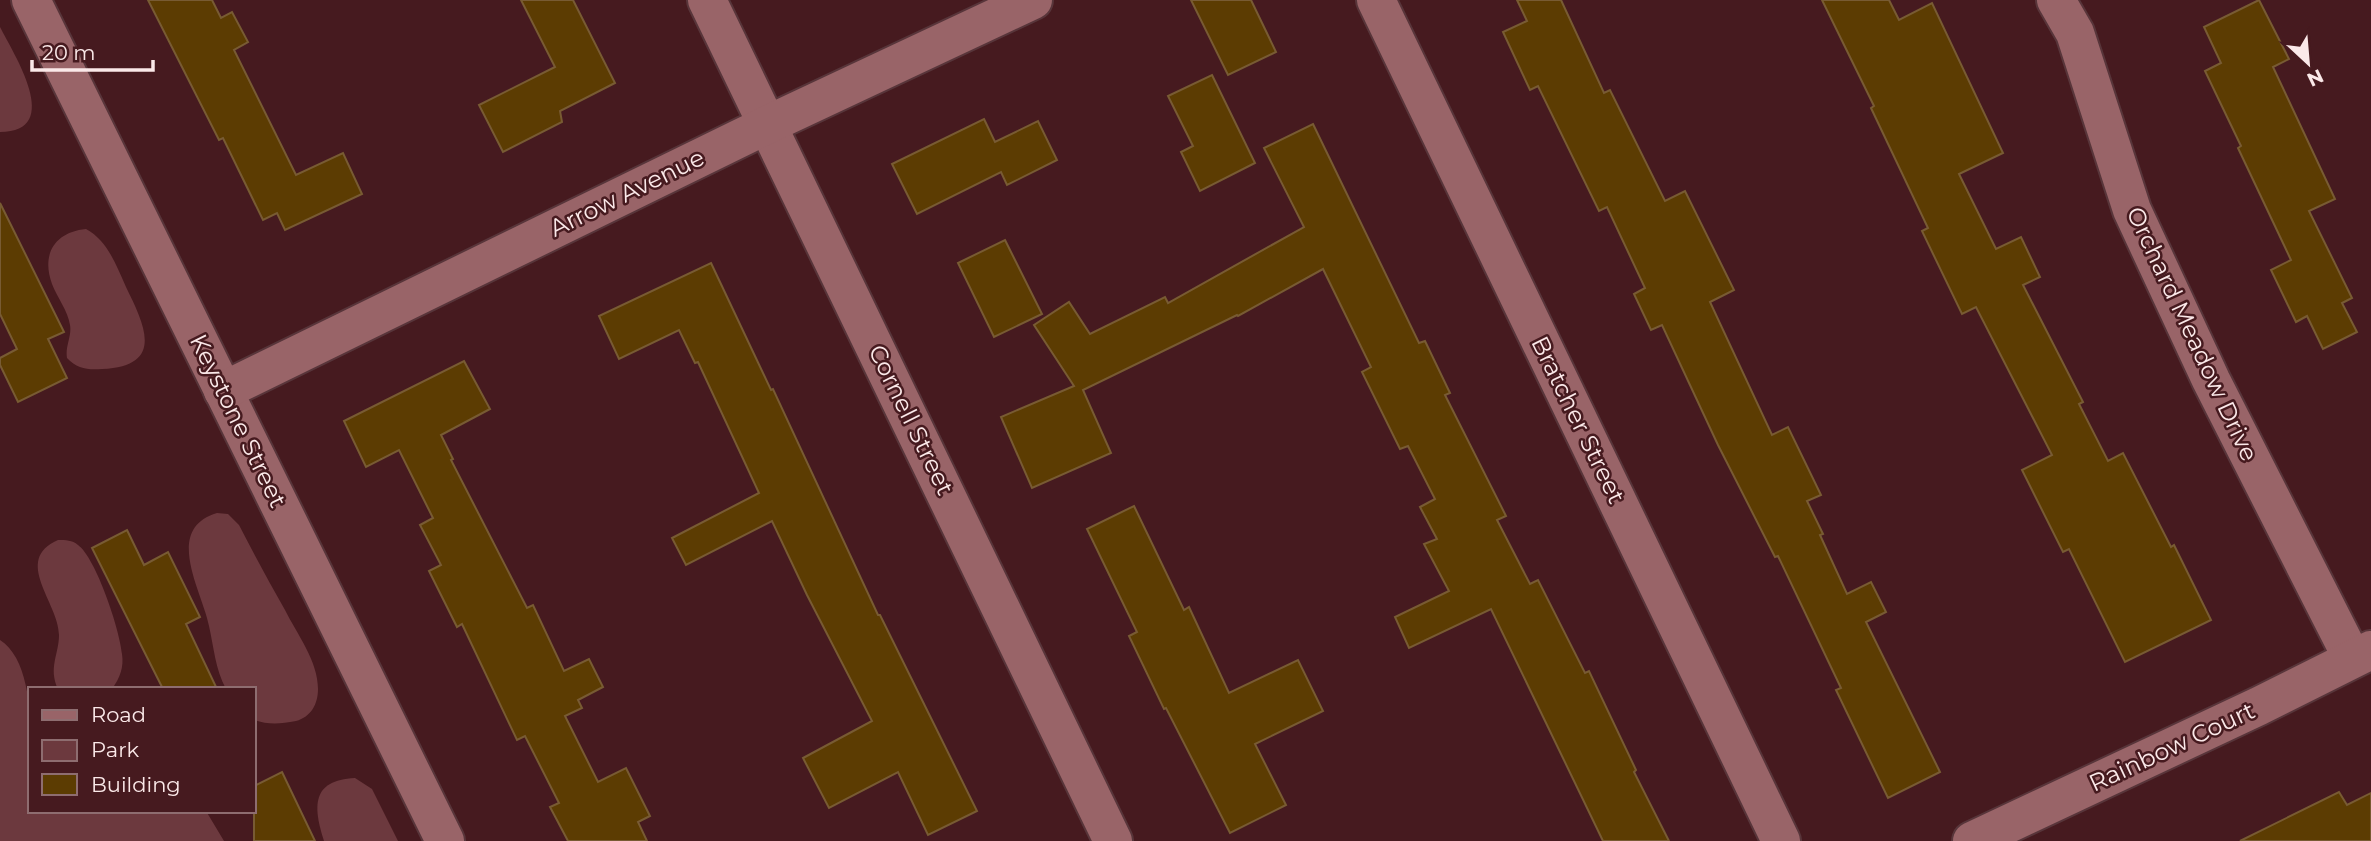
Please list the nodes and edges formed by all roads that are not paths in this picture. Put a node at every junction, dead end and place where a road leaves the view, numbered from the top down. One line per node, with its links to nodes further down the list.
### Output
1 (31, 0): 7 (street, Keystone Street)
2 (707, 0): 6 (street, Cornell Street)
3 (1033, 0): 6 (street, Arrow Avenue)
4 (1376, 0): 11 (street, Bratcher Street)
5 (2056, 0): 8 (street, Orchard Meadow Drive)
6 (769, 124): 7 (street, Arrow Avenue); 10 (street, Cornell Street)
7 (223, 391): 9 (street, Keystone Street)
8 (2361, 654): 12 (street, Rainbow Court)
9 (445, 841)
10 (1113, 841)
11 (1781, 841)
12 (1972, 841)

